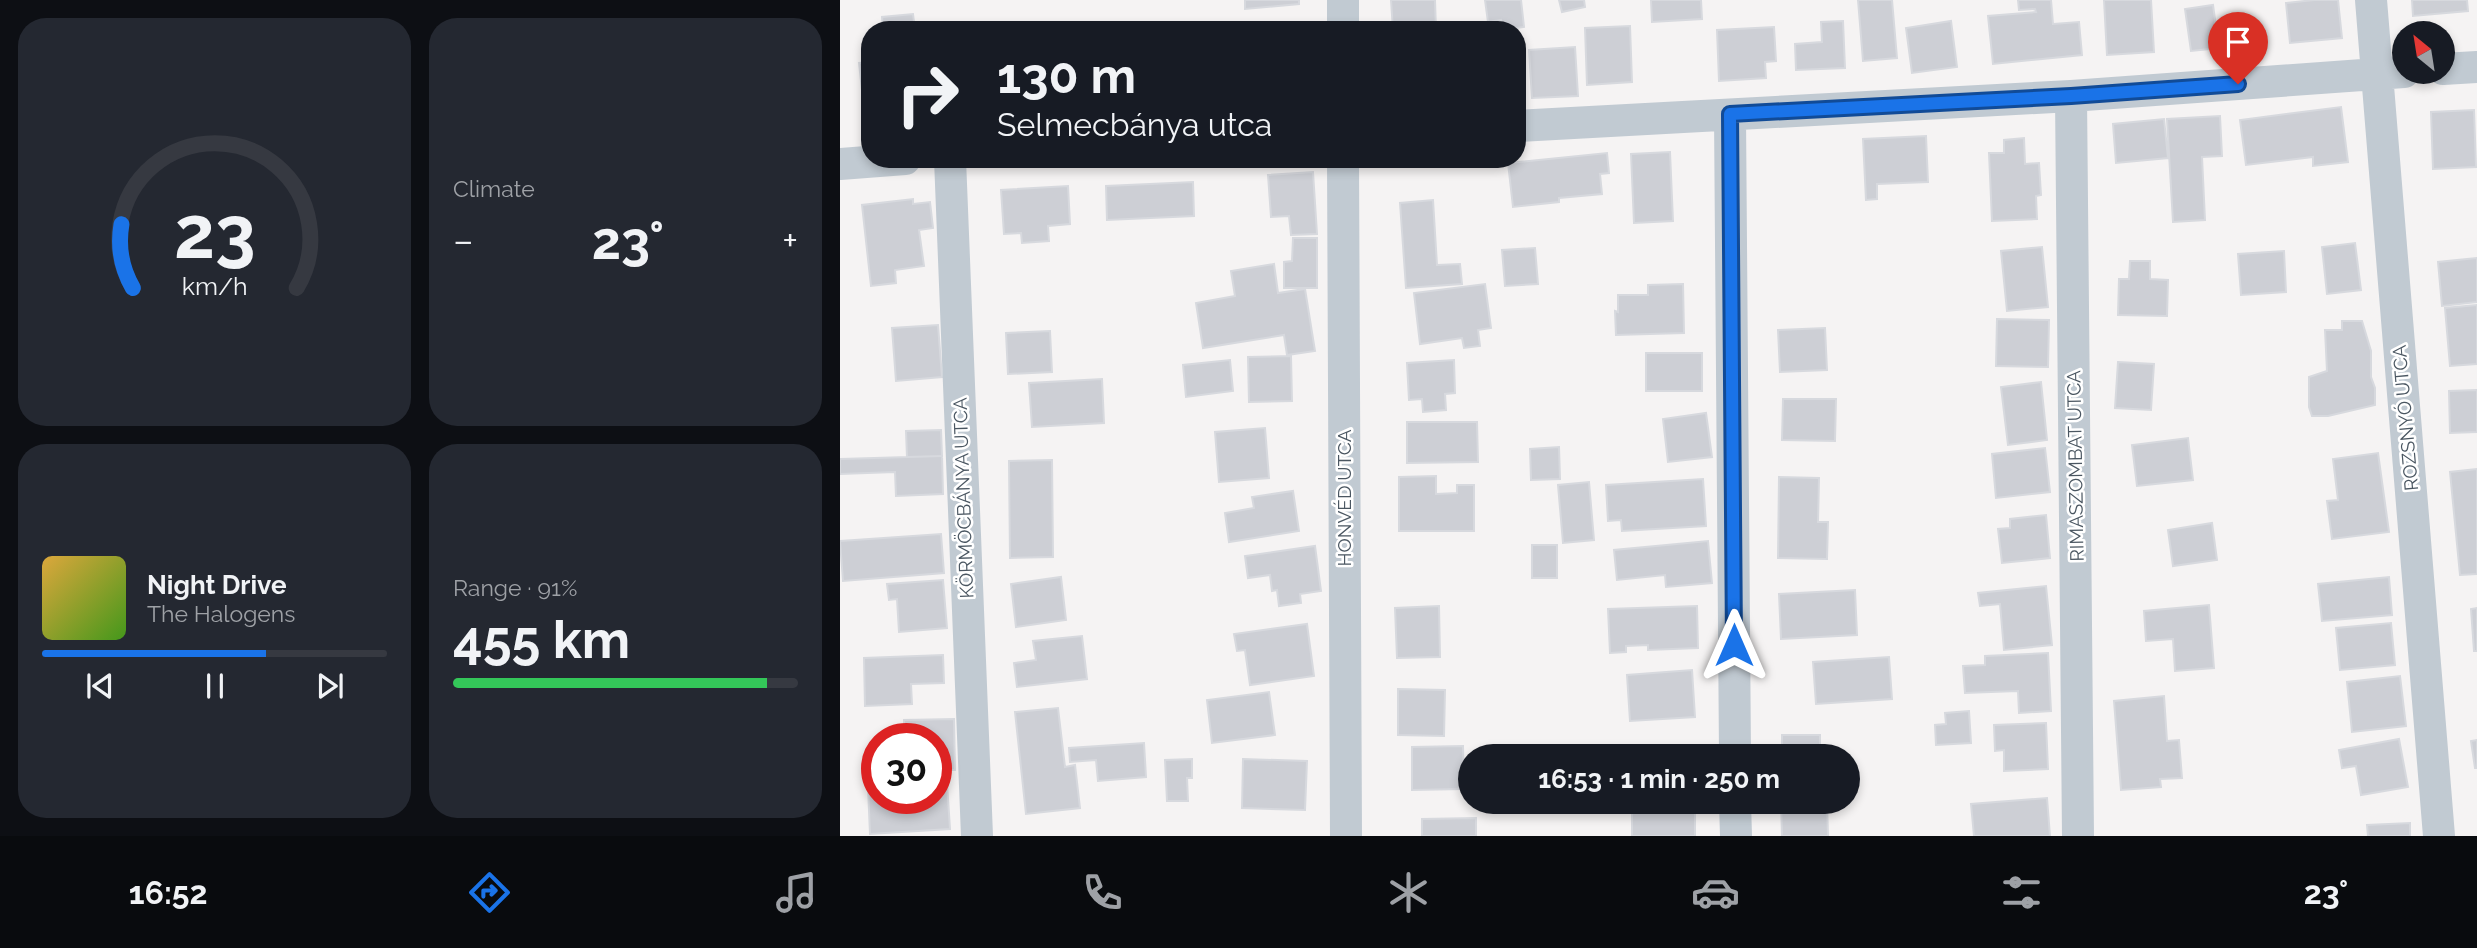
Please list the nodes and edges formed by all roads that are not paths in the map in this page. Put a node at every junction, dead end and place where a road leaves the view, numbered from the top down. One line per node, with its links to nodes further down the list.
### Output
1 (1343, 0): 3 (street)
2 (2371, 0): 6 (street, ROZSNYÓ UTCA)
3 (1343, 21)
4 (2477, 67): 5 (street)
5 (2455, 68)
6 (2391, 72): 7 (street); 20 (street, ROZSNYÓ UTCA)
7 (2071, 96): 8 (street); 19 (street, RIMASZOMBAT UTCA)
8 (1730, 114): 9 (street); 14 (street)
9 (1526, 126)
10 (861, 162): 11 (street)
11 (840, 164)
12 (950, 168): 16 (street, KÖRMÖCBÁNYA UTCA)
13 (1343, 168): 17 (street, HONVÉD UTCA)
14 (1735, 744)
15 (1735, 814): 18 (street)
16 (977, 836)
17 (1346, 836)
18 (1736, 836)
19 (2078, 836)
20 (2439, 836)

